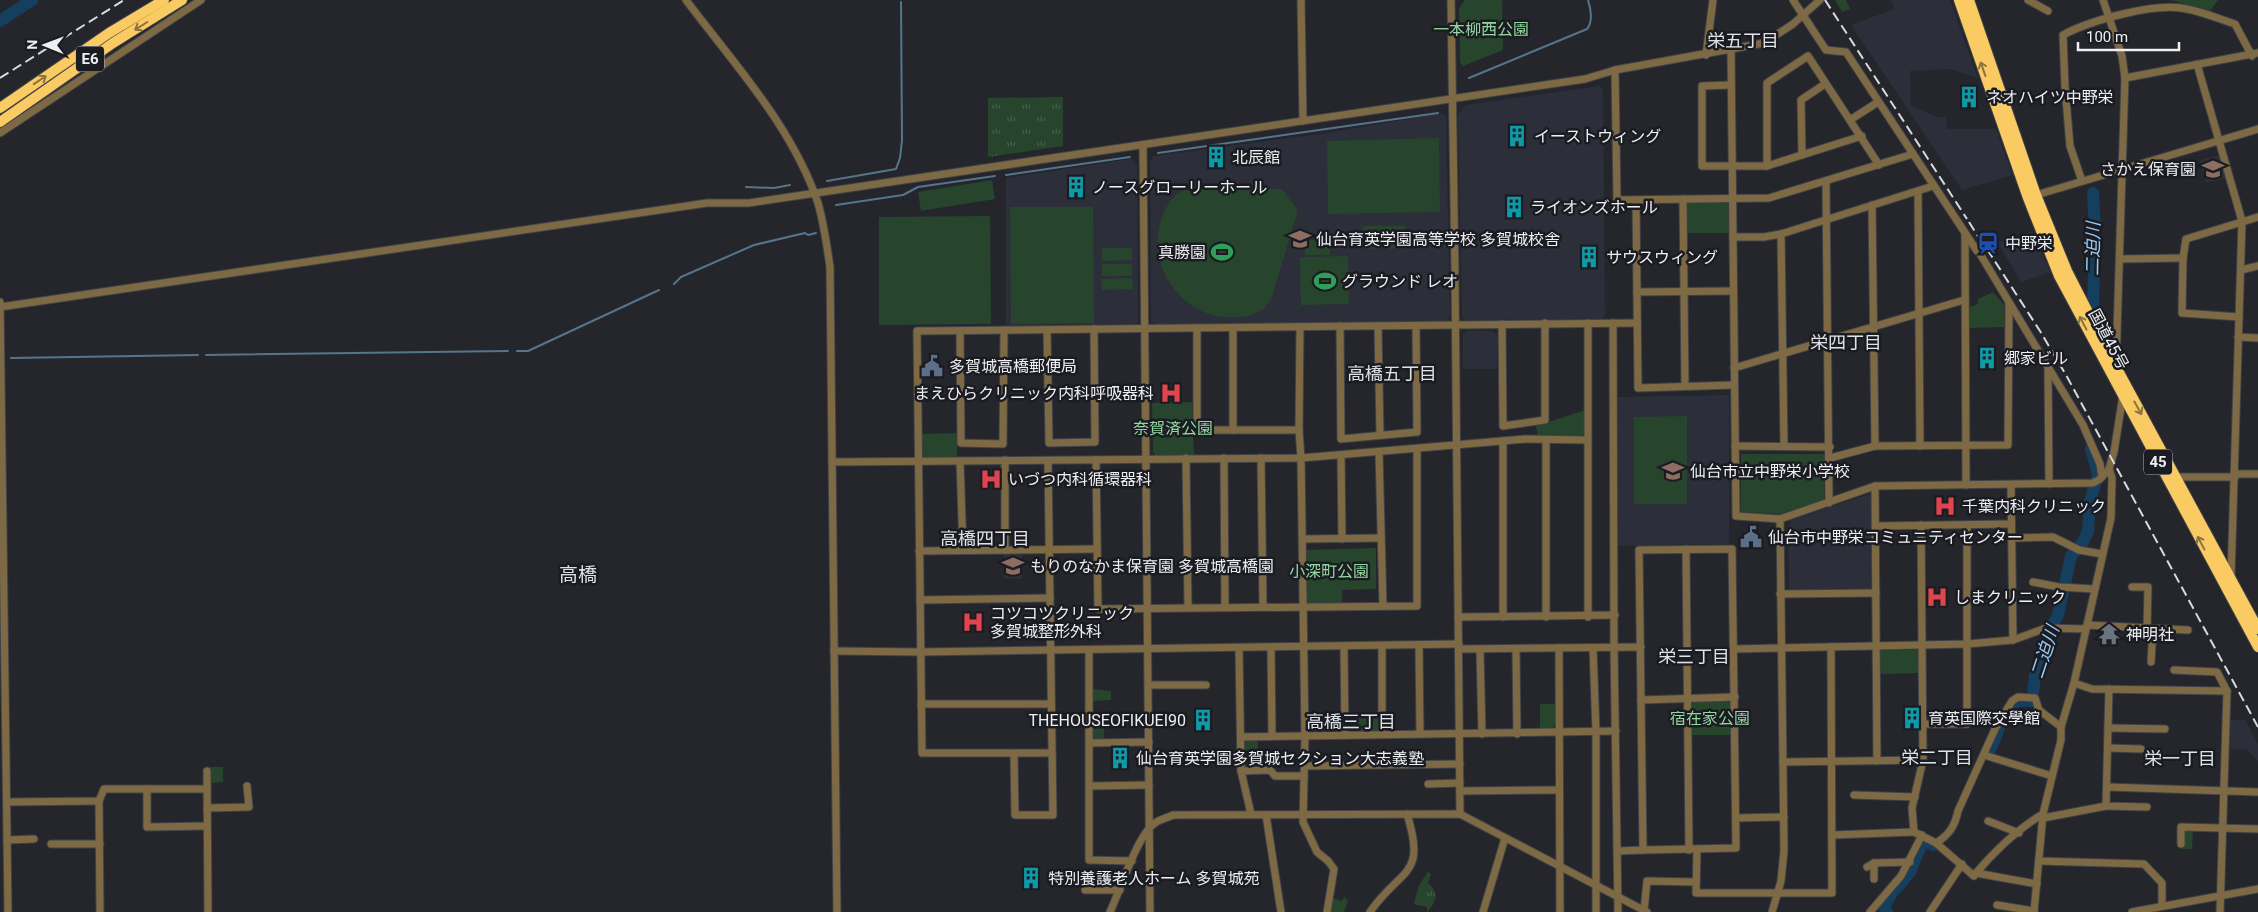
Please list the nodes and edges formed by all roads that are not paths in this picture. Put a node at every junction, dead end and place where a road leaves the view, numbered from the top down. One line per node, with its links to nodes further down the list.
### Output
1 (164, 0): 29 (highway, E6, one-way to 1)
2 (182, 0): 32 (highway, E6, one-way to 32)
3 (201, 0): 34 (street)
4 (686, 0): 48 (street)
5 (1301, 0): 31 (street)
6 (1451, 0): 27 (street)
7 (1712, 0): 20 (street)
8 (1793, 0): 17 (street)
9 (1820, 0): 17 (street)
10 (1958, 0): 49 (highway, 国道45号 / 45, one-way to 10)
11 (1969, 0): 49 (highway, 国道45号 / 45)
12 (2028, 0): 16 (street)
13 (2103, 0): 18 (street)
14 (2153, 0): 15 (street)
15 (2155, 10): 18 (street); 21 (street)
16 (2048, 12)
17 (1803, 14): 19 (street); 28 (street)
18 (2108, 17): 24 (street); 45 (street)
19 (1731, 50): 20 (street); 26 (street)
20 (1706, 54): 23 (street)
21 (2255, 55): 22 (street)
22 (2197, 64): 24 (street); 36 (street)
23 (1615, 70): 27 (street); 52 (street)
24 (2125, 78): 43 (street)
25 (1825, 84): 30 (street); 39 (street); 42 (street)
26 (1731, 85): 41 (street); 41 (street)
27 (1452, 100): 31 (street); 78 (street)
28 (1878, 102): 30 (street); 38 (street)
29 (0, 108)
30 (1850, 120): 35 (street)
31 (1303, 121): 37 (street)
32 (0, 122)
33 (2258, 129): 36 (street)
34 (0, 133)
35 (1862, 136): 39 (street); 40 (street)
36 (2219, 140): 43 (street); 56 (street)
37 (1143, 145): 48 (street); 87 (street)
38 (1913, 154): 40 (street); 46 (street)
39 (1802, 155): 42 (street)
40 (1879, 165): 44 (street)
41 (1732, 166): 42 (street); 50 (street)
42 (1767, 166)
43 (2123, 169): 45 (street); 61 (street)
44 (1826, 181): 50 (street); 55 (street)
45 (2082, 181): 49 (street)
46 (1933, 186): 47 (street); 58 (street)
47 (1918, 191): 53 (street); 71 (street)
48 (814, 193): 70 (street); 128 (street)
49 (2032, 196): 96 (highway, 国道45号 / 45); 98 (highway, 国道45号 / 45, one-way to 49)
50 (1732, 198): 51 (street); 59 (street)
51 (1683, 199): 52 (street); 65 (street)
52 (1636, 200): 64 (street)
53 (1872, 206): 55 (street); 83 (street)
54 (2258, 217): 56 (street)
55 (1827, 220): 57 (street); 93 (street)
56 (2242, 221): 60 (street); 63 (street)
57 (1781, 234): 59 (street); 94 (street)
58 (1965, 234): 67 (street); 69 (street)
59 (1733, 237): 66 (street)
60 (2183, 258): 61 (street); 72 (street)
61 (2120, 259): 96 (street)
62 (2258, 266): 63 (street)
63 (2241, 270): 72 (street)
64 (1637, 292): 65 (street); 76 (street)
65 (1684, 292): 66 (street); 100 (street)
66 (1733, 292): 97 (street)
67 (1964, 300): 71 (street); 113 (street)
68 (0, 302): 70 (street)
69 (2009, 303): 95 (street); 113 (street)
70 (0, 307): 264 (street)
71 (1919, 313): 83 (street); 112 (street)
72 (2238, 317): 91 (street)
73 (1545, 323): 74 (street); 77 (street); 77 (street)
74 (1588, 323): 75 (street); 106 (street)
75 (1613, 323): 76 (street); 170 (street)
76 (1637, 323): 100 (street)
77 (1502, 324): 78 (street)
78 (1456, 325): 81 (street); 108 (street)
79 (1340, 326): 80 (street); 82 (street); 104 (street)
80 (1378, 326): 81 (street); 104 (street)
81 (1416, 326): 104 (street)
82 (1300, 327): 85 (street); 103 (street)
83 (1873, 327): 93 (street); 111 (street)
84 (1197, 328): 85 (street); 87 (street); 102 (street)
85 (1233, 328): 102 (street)
86 (1094, 329): 87 (street); 89 (street); 89 (street)
87 (1145, 329): 123 (street)
88 (1004, 330): 89 (street); 90 (street); 90 (street)
89 (1047, 330)
90 (960, 331): 126 (street)
91 (2238, 337): 92 (street); 133 (street)
92 (2258, 338)
93 (1829, 340): 94 (street); 114 (street)
94 (1783, 354): 97 (street); 110 (street)
95 (2048, 366): 134 (street); 135 (street)
96 (2116, 366): 98 (highway, 国道45号 / 45)
97 (1734, 368): 99 (street)
98 (2120, 383): 101 (highway, 国道45号 / 45); 132 (highway, 国道45号 / 45, one-way to 132)
99 (1734, 385): 100 (street); 109 (street)
100 (1685, 386)
101 (2123, 398): 130 (street); 190 (highway, 国道45号 / 45, one-way to 101)
102 (1233, 430): 103 (street)
103 (1299, 430): 121 (street)
104 (1380, 435)
105 (1546, 440): 106 (street); 107 (street); 173 (street)
106 (1588, 440): 174 (street)
107 (1503, 441): 108 (street); 172 (street)
108 (1457, 445): 115 (street); 171 (street)
109 (1735, 446): 110 (street); 140 (street)
110 (1784, 446): 114 (street)
111 (1875, 446): 112 (street); 122 (street)
112 (1920, 446): 113 (street)
113 (1966, 446): 136 (street)
114 (1830, 447): 122 (street)
115 (1417, 449): 116 (street); 164 (street)
116 (1380, 452): 117 (street); 145 (street)
117 (1341, 456): 121 (street); 148 (street)
118 (1186, 458): 119 (street); 123 (street); 165 (street)
119 (1224, 458): 120 (street); 166 (street)
120 (1261, 458): 121 (street); 167 (street)
121 (1301, 458): 147 (street)
122 (1830, 458): 139 (street)
123 (1146, 459): 125 (street); 169 (street)
124 (1005, 460): 127 (street); 129 (street); 153 (street)
125 (1096, 460): 127 (street); 150 (street)
126 (918, 461): 128 (street); 129 (street); 154 (street)
127 (1048, 461): 149 (street)
128 (832, 462): 203 (street)
129 (960, 462): 152 (street)
130 (2109, 468): 134 (street); 155 (street)
131 (2258, 474): 133 (street)
132 (2176, 476): 133 (street); 156 (highway, 国道45号 / 45)
133 (2235, 476): 156 (street)
134 (2098, 480): 135 (street)
135 (2049, 484): 137 (street)
136 (1966, 485): 137 (street); 138 (street)
137 (2011, 485): 141 (street)
138 (1875, 486): 139 (street); 144 (street)
139 (1830, 503): 140 (street)
140 (1780, 519): 161 (street)
141 (2011, 524): 143 (street); 146 (street)
142 (1921, 525): 143 (street); 144 (street); 181 (street)
143 (1967, 525): 180 (street)
144 (1876, 526): 160 (street)
145 (1381, 538): 148 (street); 164 (street)
146 (2012, 538): 155 (street); 179 (street)
147 (1302, 539): 148 (street); 168 (street)
148 (1342, 539)
149 (1050, 549): 150 (street); 153 (street); 162 (street)
150 (1097, 549): 169 (street)
151 (1686, 549): 188 (street); 199 (street); 213 (street)
152 (962, 550): 153 (street); 154 (street)
153 (1005, 550)
154 (919, 551): 163 (street)
155 (2102, 554): 159 (street)
156 (2231, 580): 177 (highway, 国道45号 / 45)
157 (2033, 582): 159 (street)
158 (2132, 587): 176 (street)
159 (2095, 589): 175 (street)
160 (1876, 593): 161 (street); 184 (street)
161 (1780, 594): 195 (street)
162 (1050, 598): 163 (street); 200 (street)
163 (920, 600): 204 (street)
164 (1383, 606): 168 (street)
165 (1188, 607): 166 (street); 169 (street)
166 (1225, 607): 167 (street)
167 (1263, 607): 168 (street)
168 (1303, 607): 192 (street)
169 (1148, 608): 196 (street)
170 (1615, 615): 174 (street); 183 (street)
171 (1458, 617): 172 (street); 187 (street)
172 (1503, 617): 173 (street)
173 (1546, 617): 174 (street)
174 (1588, 617)
175 (2086, 627): 176 (street); 179 (street); 207 (street)
176 (2150, 629): 178 (street); 205 (street)
177 (2258, 629)
178 (2188, 630)
179 (2013, 640): 180 (street)
180 (1967, 644): 181 (street); 217 (street)
181 (1923, 645): 184 (street); 217 (street)
182 (1419, 646): 186 (street); 187 (street); 225 (street)
183 (1614, 646): 188 (street); 194 (street); 221 (street)
184 (1876, 646): 189 (street); 241 (street)
185 (1344, 647): 186 (street); 192 (street); 229 (street)
186 (1382, 647): 224 (street)
187 (1459, 647): 202 (street); 226 (street)
188 (1641, 647): 214 (street)
189 (1831, 647): 195 (street); 243 (street)
190 (2258, 647)
191 (1271, 648): 192 (street); 197 (street); 230 (street)
192 (1304, 648): 232 (street)
193 (1558, 648): 194 (street); 198 (street); 223 (street)
194 (1594, 648): 222 (street)
195 (1781, 648): 199 (street); 242 (street)
196 (1149, 649): 197 (street); 201 (street); 208 (street)
197 (1240, 649): 231 (street)
198 (1516, 649): 202 (street); 228 (street)
199 (1734, 649): 212 (street)
200 (1050, 650): 201 (street); 204 (street); 216 (street)
201 (1089, 650): 234 (street)
202 (1480, 650): 227 (street)
203 (834, 651): 204 (street); 320 (street)
204 (921, 652): 215 (street)
205 (2151, 662)
206 (2174, 670): 211 (street)
207 (2074, 683): 210 (street); 218 (street)
208 (1149, 685): 209 (street); 233 (street)
209 (1206, 685)
210 (2109, 689): 211 (street); 219 (street)
211 (2227, 691): 259 (street)
212 (1735, 698): 213 (street); 275 (street)
213 (1687, 699): 214 (street); 292 (street)
214 (1641, 700): 291 (street)
215 (921, 704): 216 (street); 238 (street)
216 (1051, 704): 237 (street)
217 (1923, 724): 240 (street)
218 (2061, 727): 239 (street); 249 (street)
219 (2108, 728): 220 (street); 235 (street)
220 (2165, 729)
221 (1616, 731): 222 (street); 294 (street)
222 (1596, 732): 223 (street); 307 (street)
223 (1559, 733): 228 (street); 258 (street)
224 (1382, 734): 225 (street); 229 (street)
225 (1420, 734): 226 (street)
226 (1460, 734): 227 (street); 244 (street)
227 (1482, 734): 228 (street)
228 (1517, 734)
229 (1345, 735): 232 (street)
230 (1272, 736): 231 (street); 232 (street)
231 (1241, 737): 247 (street)
232 (1305, 737): 245 (street)
233 (1149, 742): 234 (street); 251 (street)
234 (1090, 743): 253 (street)
235 (2108, 748): 236 (street); 255 (street)
236 (2141, 749)
237 (1051, 753): 238 (street); 238 (street)
238 (1014, 754)
239 (1984, 755): 249 (street); 287 (street)
240 (1923, 760): 241 (street); 262 (street)
241 (1877, 761): 243 (street)
242 (1783, 762): 243 (street); 274 (street)
243 (1832, 762): 283 (street)
244 (1460, 764): 245 (street); 254 (street)
245 (1304, 766): 248 (street)
246 (207, 771): 256 (street)
247 (1240, 771): 248 (street); 269 (street)
248 (1304, 776): 268 (street)
249 (2052, 776): 273 (street)
250 (1428, 784): 254 (street)
251 (1149, 785): 253 (street); 278 (street)
252 (246, 786): 267 (street)
253 (1090, 786): 295 (street)
254 (1460, 787): 258 (street); 271 (street)
255 (2107, 787): 259 (street); 265 (street)
256 (207, 788): 257 (street); 267 (street)
257 (147, 789): 263 (street); 277 (street)
258 (1559, 790): 301 (street)
259 (2223, 790): 260 (street); 279 (street)
260 (2258, 792)
261 (1854, 795): 262 (street)
262 (1915, 797): 282 (street)
263 (99, 801): 264 (street); 289 (street)
264 (7, 802): 286 (street)
265 (2106, 806): 266 (street); 273 (street)
266 (2146, 807)
267 (207, 808): 277 (street)
268 (1303, 813): 270 (street); 272 (street); 324 (street)
269 (1251, 814): 272 (street); 278 (street)
270 (1407, 814): 271 (street); 325 (street)
271 (1460, 814): 284 (street)
272 (1266, 815): 323 (street)
273 (2043, 816): 281 (street); 298 (street)
274 (1784, 817): 275 (street); 311 (street)
275 (1736, 818): 293 (street)
276 (1988, 820): 281 (street)
277 (207, 826): 319 (street)
278 (1149, 828): 295 (street); 296 (street)
279 (2222, 828): 280 (street); 290 (street); 312 (street)
280 (2258, 829)
281 (2019, 833): 303 (street)
282 (1918, 834): 283 (street); 287 (street); 297 (street)
283 (1832, 835): 311 (street)
284 (1506, 838): 301 (street); 326 (street)
285 (34, 839): 286 (street)
286 (7, 840): 317 (street)
287 (1936, 843): 300 (street)
288 (51, 844): 289 (street)
289 (100, 844): 318 (street)
290 (2180, 844)
291 (1643, 850): 292 (street); 294 (street)
292 (1689, 850): 293 (street)
293 (1697, 850): 305 (street)
294 (1618, 851): 313 (street)
295 (1133, 858): 296 (street); 310 (street)
296 (1150, 860): 322 (street)
297 (1910, 862): 299 (street); 331 (street)
298 (2039, 862): 306 (street); 315 (street)
299 (1874, 863): 302 (street); 304 (street)
300 (1962, 864): 303 (street); 332 (street)
301 (1559, 866): 307 (street); 327 (street)
302 (1866, 867)
303 (1976, 873): 306 (street)
304 (1874, 879)
305 (1696, 882): 311 (street); 316 (street)
306 (2037, 884): 333 (street)
307 (1595, 885): 313 (street); 328 (street)
308 (2258, 889): 312 (street)
309 (1085, 890): 310 (street)
310 (1120, 890): 321 (street)
311 (1777, 893): 330 (street)
312 (2220, 895): 315 (street); 335 (street)
313 (1618, 897): 316 (street); 329 (street)
314 (1997, 906): 333 (street)
315 (2162, 906): 334 (street)
316 (1646, 911)
317 (8, 912)
318 (100, 912)
319 (208, 912)
320 (837, 912)
321 (1110, 912)
322 (1150, 912)
323 (1282, 912)
324 (1327, 912)
325 (1371, 912)
326 (1484, 912)
327 (1560, 912)
328 (1596, 912)
329 (1618, 912)
330 (1772, 912)
331 (1870, 912)
332 (1930, 912)
333 (2034, 912)
334 (2132, 912)
335 (2220, 912)

